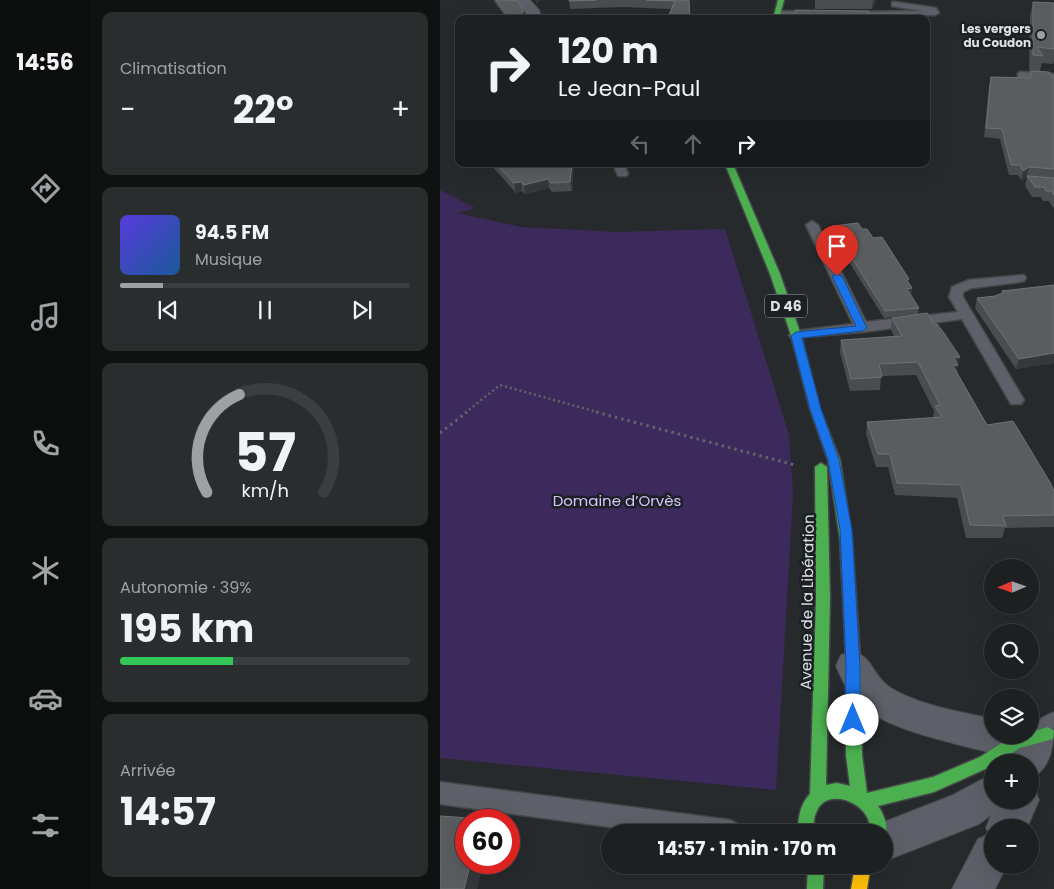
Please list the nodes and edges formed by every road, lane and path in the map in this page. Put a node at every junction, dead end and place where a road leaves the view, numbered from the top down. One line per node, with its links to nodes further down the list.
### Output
1 (522, 0): 5 (street)
2 (895, 4): 4 (lane)
3 (822, 14): 6 (lane)
4 (842, 14)
5 (534, 15)
6 (808, 15)
7 (1021, 75): 8 (lane)
8 (1054, 77)
9 (730, 167): 11 (main road, Avenue de la Libération / D 46)
10 (745, 170): 11 (main road, Avenue de la Libération / D 46)
11 (749, 206): 16 (main road, Avenue de la Libération / D 46)
12 (812, 225): 15 (lane)
13 (1019, 278): 14 (lane)
14 (965, 315): 15 (lane); 17 (lane)
15 (862, 328): 16 (lane)
16 (796, 336): 18 (main road, Avenue de la Libération / D 46)
17 (1016, 400)
18 (815, 409): 20 (main road, Avenue de la Libération / D 46); 21 (main road, Avenue de la Libération / D 46)
19 (440, 433): 20 (path)
20 (822, 470): 24 (main road, Avenue de la Libération / D 46)
21 (853, 666): 22 (street); 26 (main road, Avenue de la Libération / D 46)
22 (1034, 749): 26 (main road)
23 (440, 793): 27 (lane)
24 (818, 797): 26 (main road); 28 (main road)
25 (984, 798): 30 (street)
26 (863, 799): 29 (main road, Avenue de la Libération)
27 (671, 824)
28 (804, 824)
29 (878, 824)
30 (893, 838)
31 (984, 868): 36 (street)
32 (816, 874): 34 (main road)
33 (862, 874): 35 (main road)
34 (815, 889)
35 (859, 889)
36 (973, 889)

